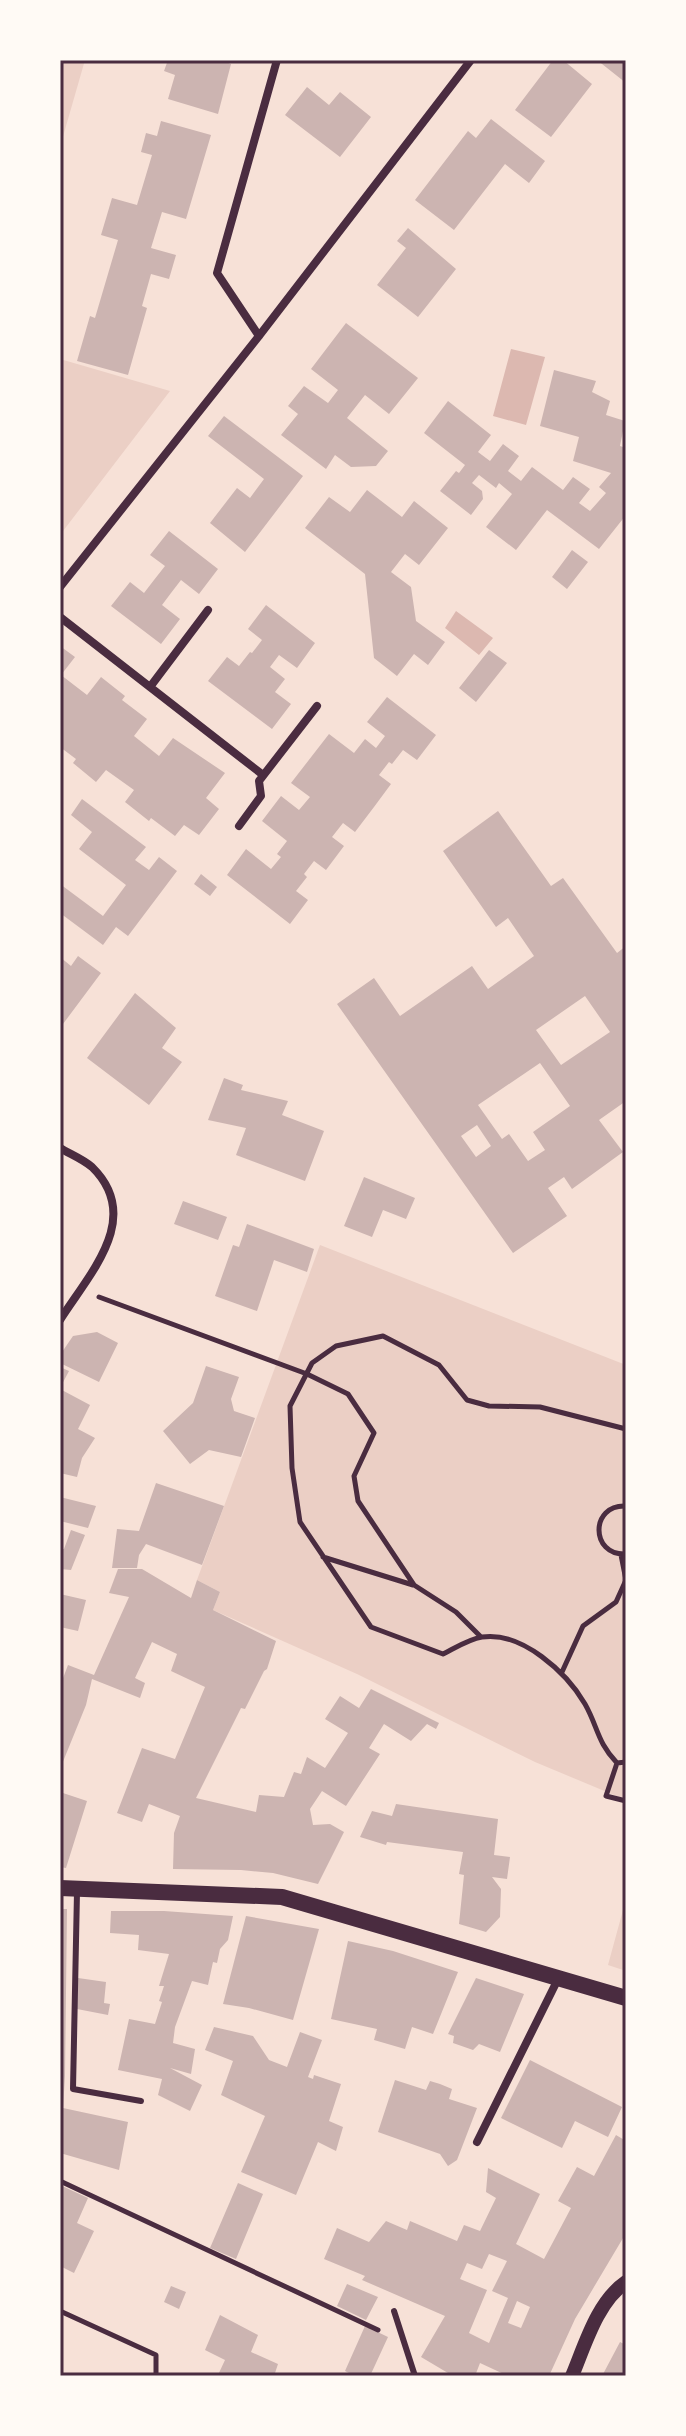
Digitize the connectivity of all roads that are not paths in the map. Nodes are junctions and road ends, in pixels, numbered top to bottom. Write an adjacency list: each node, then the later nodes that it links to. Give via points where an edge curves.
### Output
1 (277, 60): 3 (street, via 217,273)
2 (471, 60): 3 (street)
3 (259, 336): 4 (street)
4 (60, 587)
5 (208, 610): 7 (street)
6 (60, 617): 7 (street)
7 (150, 687): 9 (street)
8 (317, 706): 9 (street)
9 (263, 775): 10 (street, via 261,796)
10 (239, 826)
11 (60, 1148): 12 (street, via 90,1165 106,1183 114,1204 109,1245)
12 (60, 1320)
13 (60, 1888): 14 (main road)
14 (77, 1888): 15 (main road, via 282,1897); 17 (lane, via 73,2089)
15 (560, 1976): 16 (main road); 18 (street)
16 (626, 1998)
17 (141, 2101)
18 (477, 2142)
19 (626, 2282): 22 (street, via 598,2316)
20 (394, 2311): 21 (lane)
21 (415, 2376)
22 (572, 2376)

